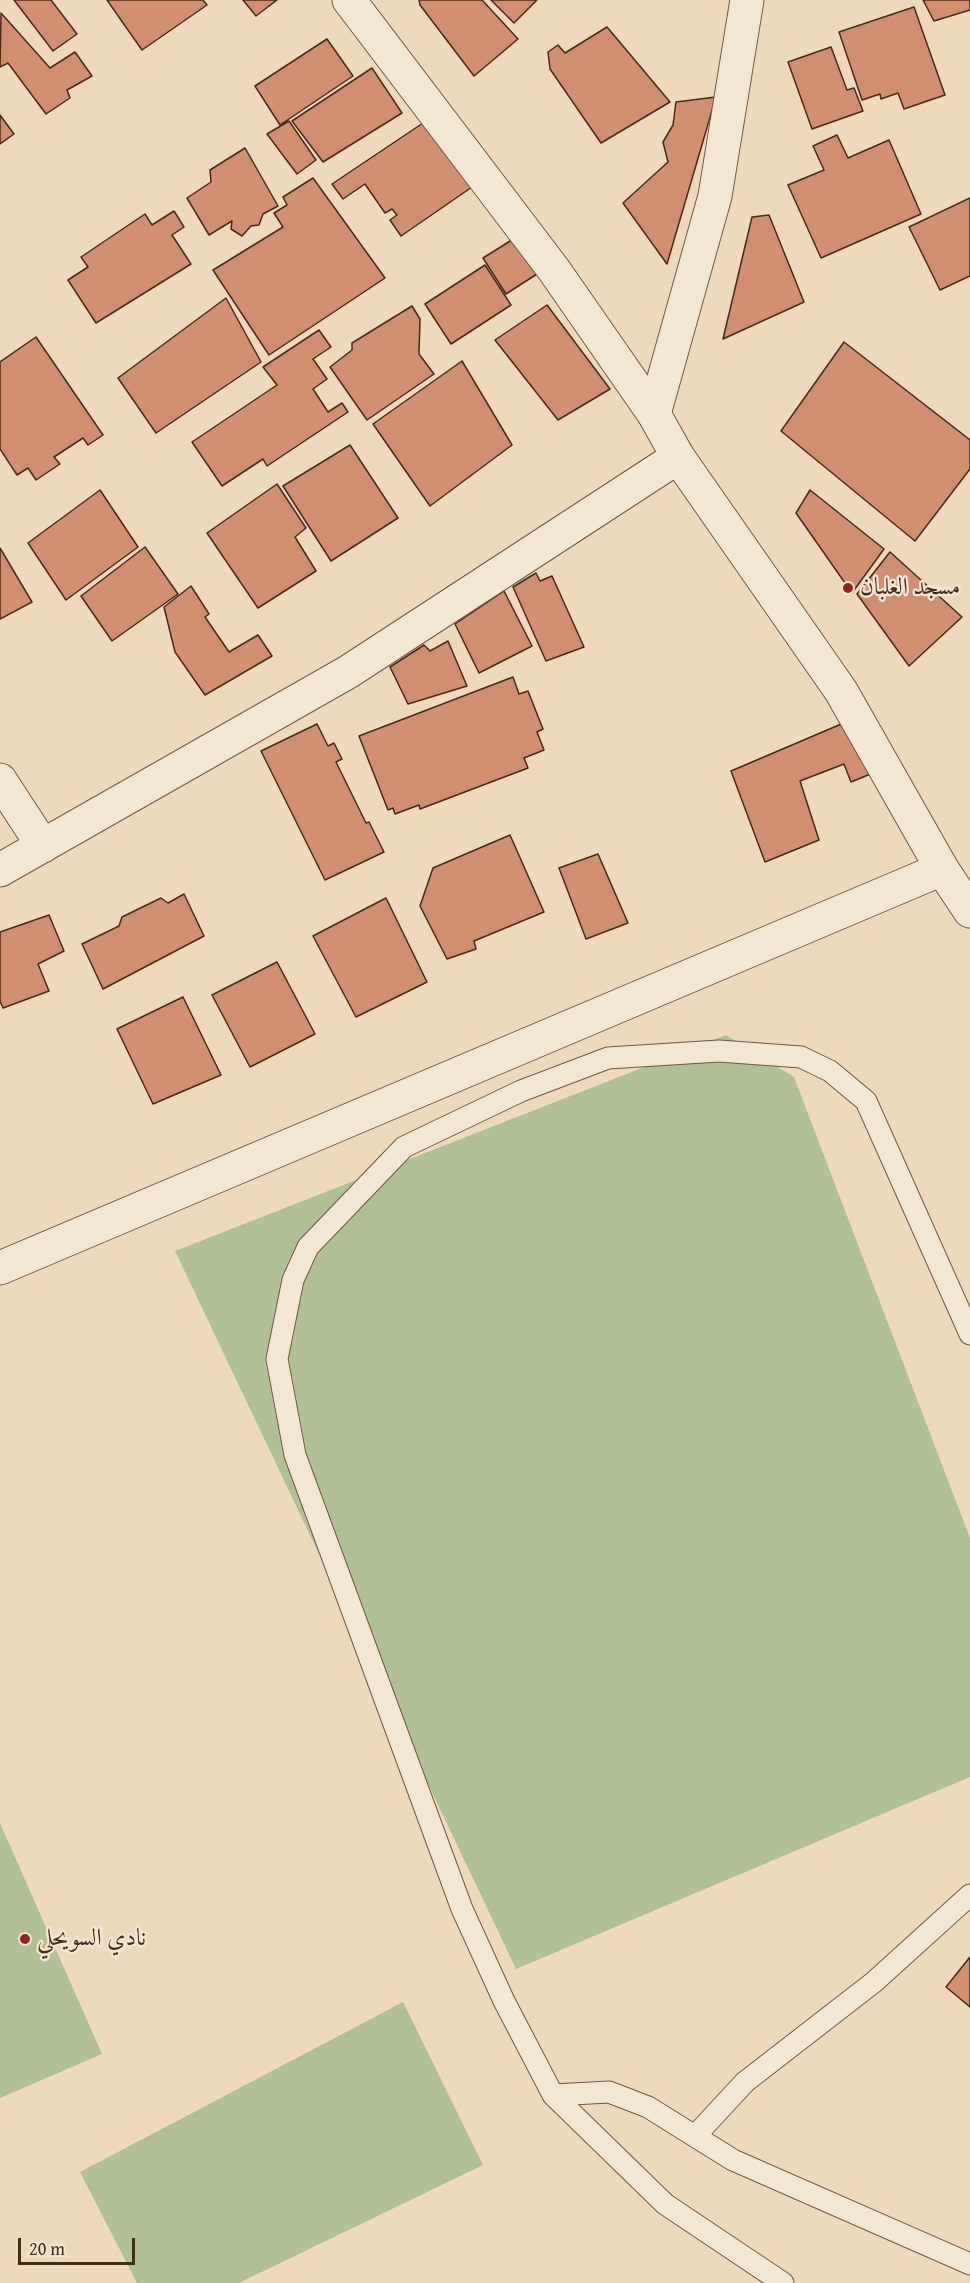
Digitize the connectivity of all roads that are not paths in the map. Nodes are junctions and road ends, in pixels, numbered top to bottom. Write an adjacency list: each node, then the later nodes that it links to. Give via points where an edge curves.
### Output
1 (349, 0): 3 (street, via 554,270)
2 (747, 0): 3 (street, via 715,196)
3 (654, 414): 4 (street)
4 (678, 457): 6 (street, via 348,672); 7 (street, via 841,691)
5 (0, 780): 6 (street)
6 (43, 846): 8 (street)
7 (942, 869): 9 (street); 10 (street)
8 (0, 870)
9 (970, 910)
10 (0, 1268)
11 (970, 1334): 13 (lane, via 866,1101 830,1071 801,1057 719,1051 608,1058 521,1090 404,1147 308,1247 293,1280 277,1359 295,1455 462,1909)
12 (970, 1895): 14 (lane, via 874,1982 745,2082)
13 (553, 2095): 14 (lane, via 609,2092 648,2107); 16 (lane, via 665,2204)
14 (695, 2136): 15 (lane, via 733,2160)
15 (970, 2264)
16 (783, 2283)

